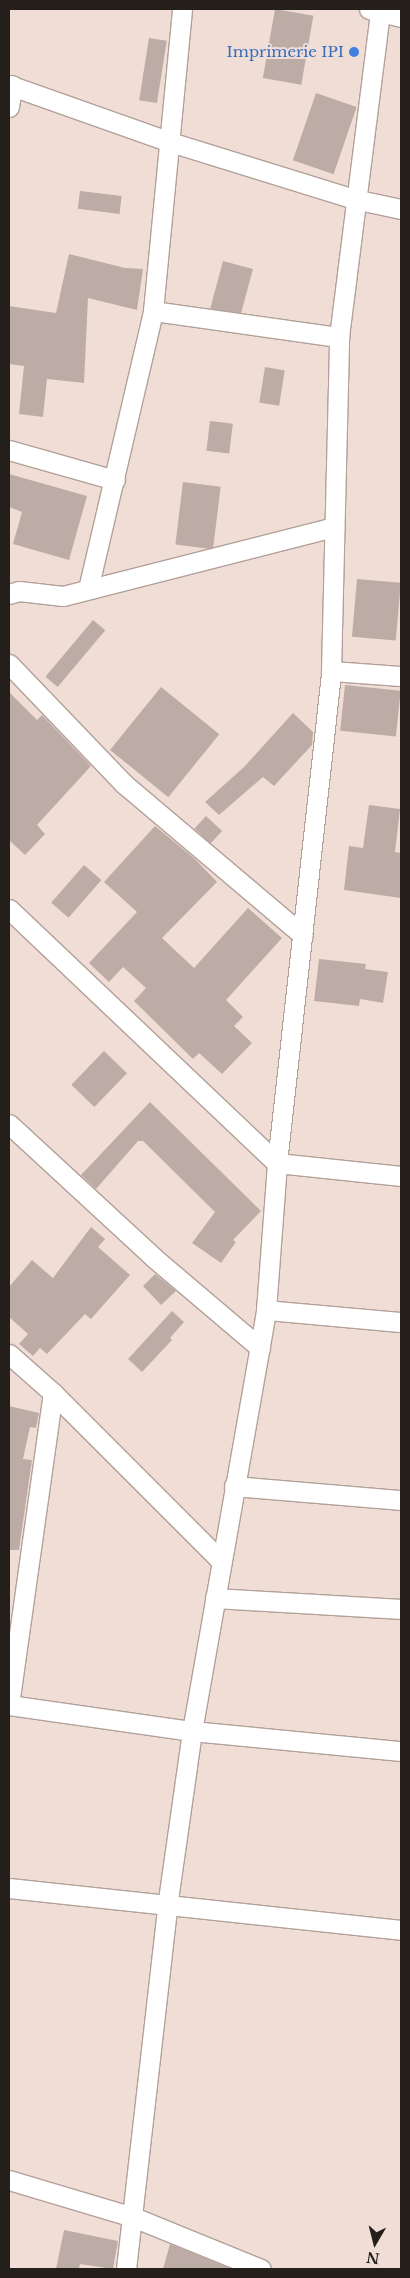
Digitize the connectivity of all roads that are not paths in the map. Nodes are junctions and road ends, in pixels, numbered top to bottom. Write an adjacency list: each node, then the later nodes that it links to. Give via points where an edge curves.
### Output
1 (182, 9): 6 (street)
2 (374, 10): 3 (street); 7 (street)
3 (401, 18)
4 (10, 85): 5 (street); 6 (street)
5 (9, 106)
6 (167, 141): 7 (street); 9 (street)
7 (354, 199): 8 (street); 10 (street)
8 (401, 209)
9 (153, 311): 10 (street); 12 (street)
10 (339, 337): 13 (street)
11 (9, 450): 12 (street)
12 (114, 480): 14 (street)
13 (334, 527): 14 (street); 17 (street)
14 (88, 589): 15 (street, via 63,596 19,591)
15 (9, 594)
16 (9, 664): 20 (street, via 124,784)
17 (331, 671): 18 (street); 20 (street)
18 (401, 676)
19 (9, 909): 22 (street)
20 (304, 935): 22 (street)
21 (9, 1124): 26 (street, via 154,1258)
22 (277, 1163): 23 (street); 24 (street)
23 (401, 1176)
24 (266, 1310): 25 (street); 26 (street)
25 (401, 1322)
26 (260, 1348): 29 (street)
27 (9, 1354): 28 (street)
28 (53, 1393): 31 (street); 34 (street)
29 (234, 1486): 30 (street); 31 (street)
30 (401, 1500)
31 (221, 1561): 32 (street)
32 (215, 1598): 33 (street); 35 (street)
33 (401, 1609)
34 (9, 1705): 35 (street)
35 (192, 1731): 36 (street); 38 (street)
36 (401, 1751)
37 (9, 1888): 38 (street)
38 (167, 1907): 39 (street); 41 (street)
39 (401, 1930)
40 (9, 2180): 41 (street)
41 (133, 2217): 42 (street); 43 (street)
42 (126, 2269)
43 (261, 2269)

